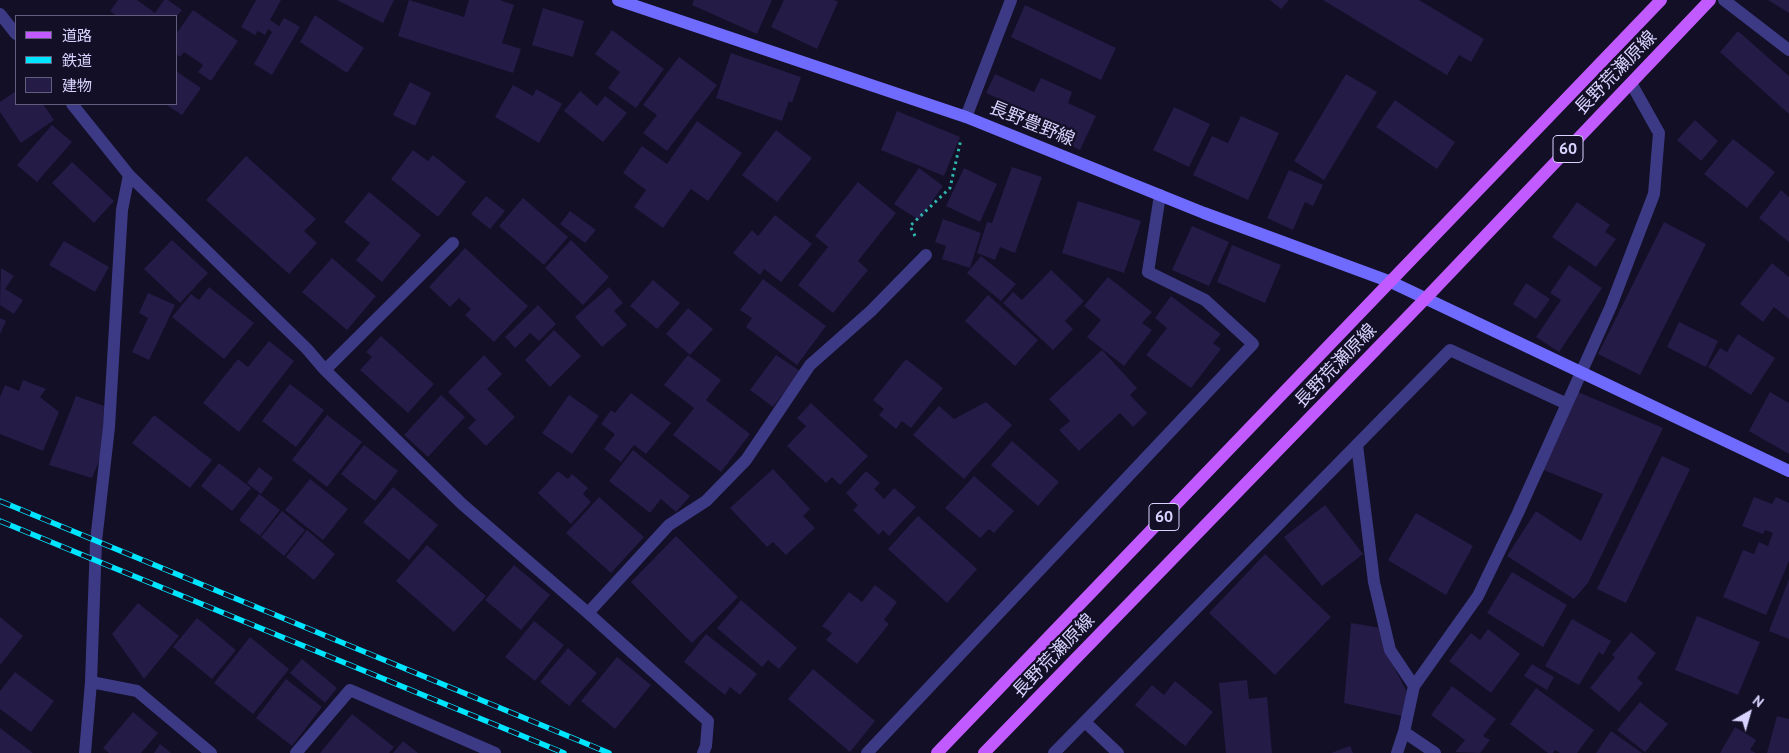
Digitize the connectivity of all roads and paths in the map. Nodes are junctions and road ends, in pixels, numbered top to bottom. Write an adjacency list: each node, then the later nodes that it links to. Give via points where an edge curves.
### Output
1 (618, 0): 11 (main road, 長野豊野線)
2 (1011, 0): 11 (street)
3 (1660, 0): 16 (main road, 長野荒瀬原線 / 60)
4 (1710, 0): 9 (main road, 長野荒瀬原線 / 60)
5 (1724, 0): 8 (street)
6 (0, 14): 7 (street)
7 (15, 33)
8 (1789, 50)
9 (1631, 82): 17 (main road, 長野荒瀬原線 / 60); 19 (street, via 1659,133 1654,194 1611,306)
10 (73, 105): 12 (street)
11 (966, 117): 13 (main road, 長野豊野線); 15 (path, via 950,188 910,226)
12 (129, 175): 18 (street); 24 (street, via 122,210 109,427 96,541)
13 (1160, 195): 16 (main road, 長野豊野線); 33 (street, via 1148,272 1205,300 1253,344)
14 (452, 243): 18 (street)
15 (926, 255): 23 (street, via 871,311 810,365 746,460 706,501 669,524)
16 (1391, 282): 17 (main road, 長野豊野線); 34 (main road, 長野荒瀬原線 / 60)
17 (1426, 298): 19 (main road, 長野豊野線); 35 (main road, 長野荒瀬原線 / 60)
18 (325, 370): 23 (street, via 462,504)
19 (1581, 372): 20 (street); 22 (main road, 長野豊野線)
20 (1567, 404): 21 (street, via 1450,350); 25 (street, via 1478,596)
21 (1357, 445): 25 (street, via 1374,582 1390,650); 26 (street)
22 (1789, 471)
23 (588, 613): 32 (street, via 708,721)
24 (91, 682): 28 (street); 29 (street, via 137,691)
25 (1414, 686): 27 (street)
26 (1085, 722): 36 (street); 37 (street)
27 (1404, 732): 38 (street); 39 (street)
28 (85, 753)
29 (211, 753)
30 (296, 753): 31 (street, via 350,690)
31 (495, 753)
32 (703, 753)
33 (867, 753)
34 (938, 753)
35 (984, 753)
36 (1054, 753)
37 (1118, 753)
38 (1397, 753)
39 (1435, 753)

